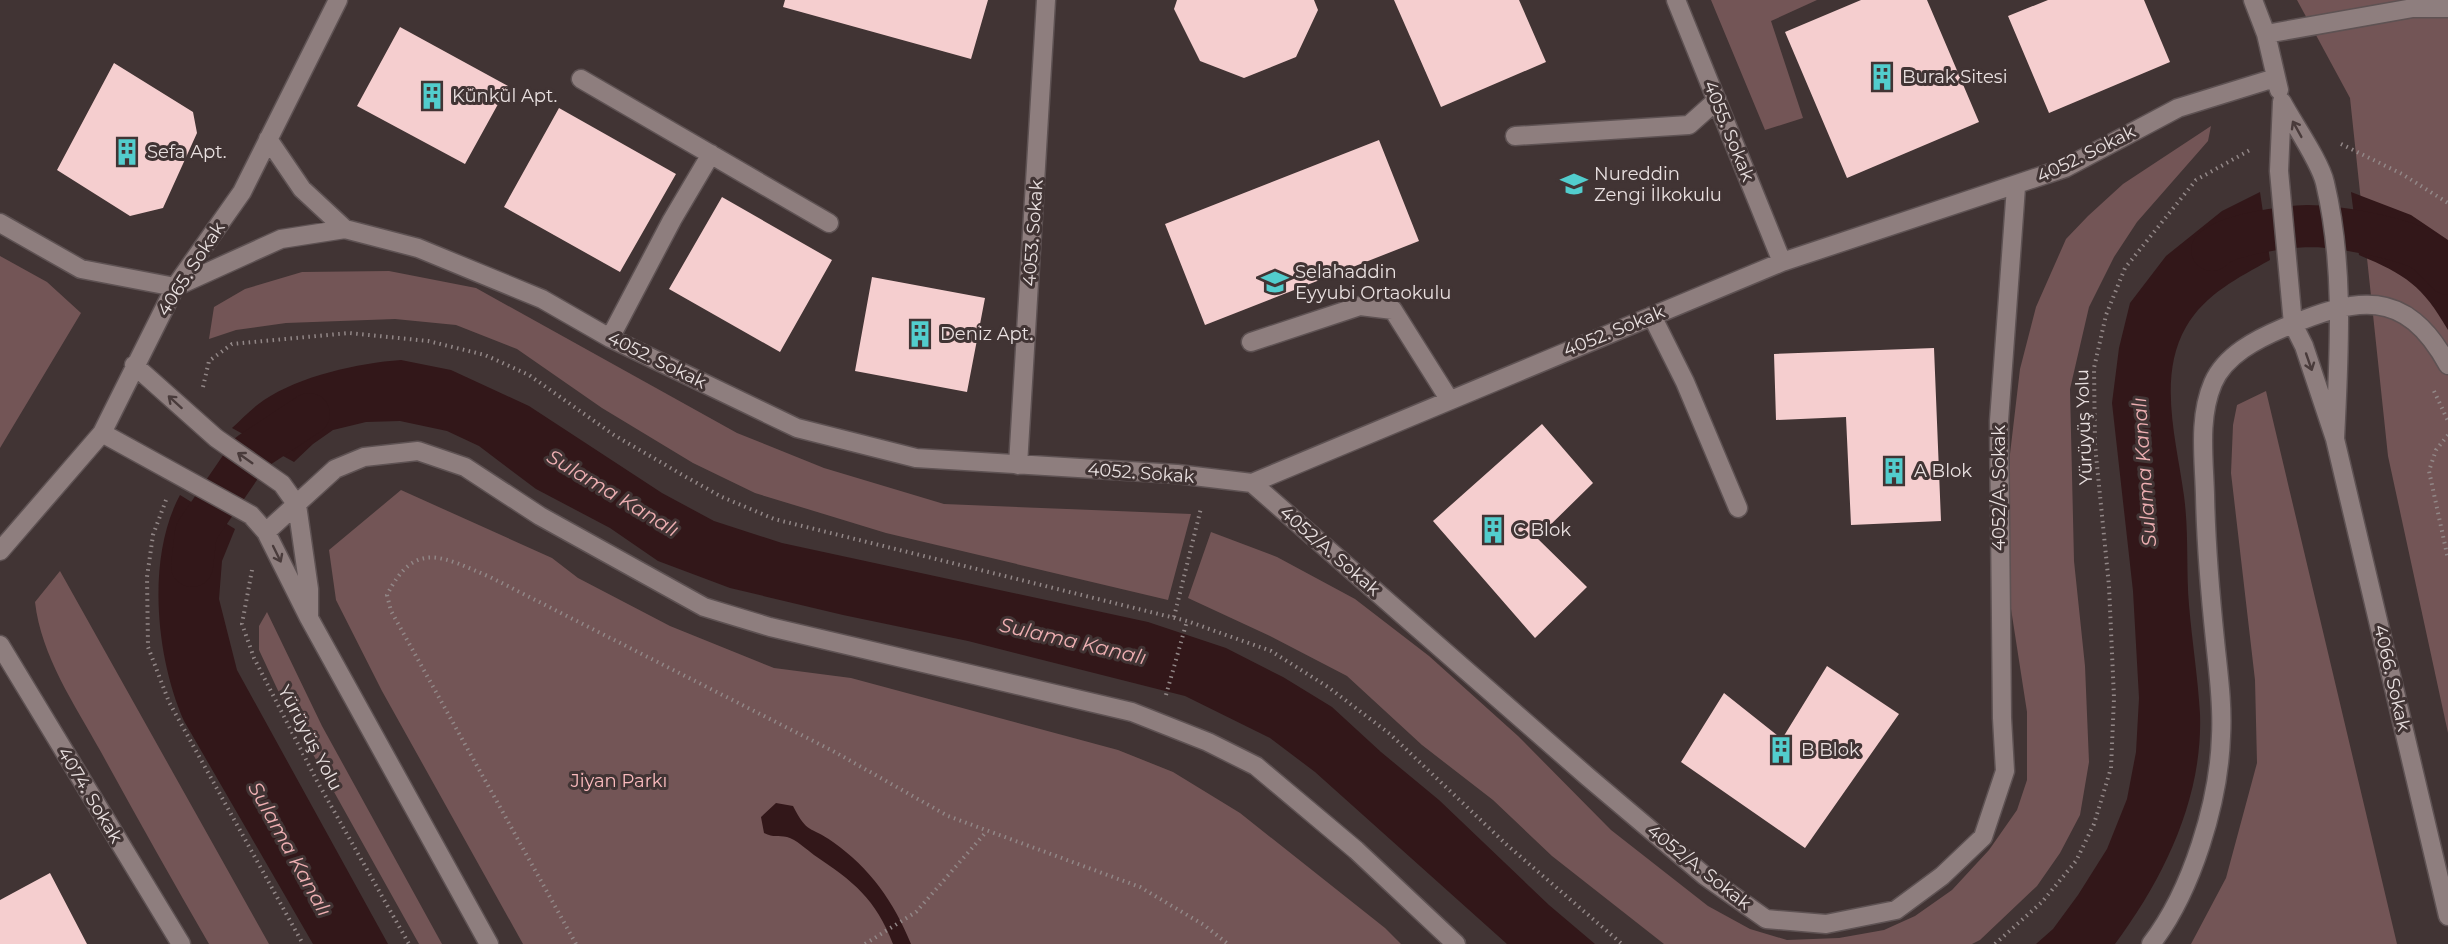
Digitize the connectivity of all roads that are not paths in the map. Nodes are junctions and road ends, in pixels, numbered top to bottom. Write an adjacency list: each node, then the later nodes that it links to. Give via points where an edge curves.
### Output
1 (338, 0): 12 (street, 4065. Sokak)
2 (1046, 0): 30 (street, 4053. Sokak)
3 (1676, 0): 9 (street, 4055. Sokak)
4 (2253, 0): 6 (street, 4066. Sokak)
5 (2448, 8): 6 (street, via 2413,8)
6 (2266, 34): 7 (street, 4066. Sokak)
7 (2276, 78): 10 (street, 4066. Sokak); 14 (street, 4052. Sokak, via 2178,108 2065,168)
8 (581, 79): 13 (street)
9 (1717, 100): 11 (street, via 1689,125); 18 (street, 4055. Sokak)
10 (2289, 133): 20 (street, 4066. Sokak, via 2324,181); 22 (street, 4066. Sokak, via 2279,171)
11 (1515, 136)
12 (268, 139): 17 (street, via 302,189); 19 (street, 4065. Sokak, via 242,192)
13 (711, 154): 16 (street); 23 (street)
14 (2016, 187): 18 (street, 4052. Sokak); 31 (street, 4052/A. Sokak, via 1998,421 2006,771 1983,837 1942,876 1896,910 1826,924 1766,920 1705,876)
15 (0, 223): 19 (street, via 81,269)
16 (829, 223)
17 (345, 229): 19 (street, 4052. Sokak, via 281,238); 23 (street, 4052. Sokak, via 428,252 542,299)
18 (1782, 262): 21 (street, 4052. Sokak)
19 (175, 287): 25 (street, 4065. Sokak)
20 (2339, 306): 22 (street); 26 (street, via 2368,303 2400,312 2426,330); 29 (street, 4066. Sokak)
21 (1652, 316): 27 (street, 4052. Sokak); 33 (street, via 1685,382)
22 (2293, 324): 29 (street, 4066. Sokak, one-way to 29); 42 (street, via 2261,338 2232,358 2214,382 2204,416 2206,552 2222,735 2207,820 2186,881)
23 (610, 338): 30 (street, 4052. Sokak, via 797,428 916,458)
24 (1251, 342): 27 (street, via 1360,306 1393,310)
25 (135, 365): 28 (street, 4065. Sokak); 32 (street, one-way to 25, via 282,484 216,438)
26 (2448, 365)
27 (1449, 399): 31 (street, 4052. Sokak)
28 (102, 433): 34 (street, via 250,515); 35 (street, 4065. Sokak)
29 (2335, 439): 38 (street, 4066. Sokak)
30 (1018, 465): 31 (street, 4052. Sokak)
31 (1252, 483)
32 (297, 505): 34 (street); 36 (street); 41 (street, via 335,469 364,458 418,451 465,467 540,516 704,607 770,627 1132,712 1256,766 1356,850)
33 (1738, 508)
34 (266, 532): 36 (street, one-way to 36)
35 (0, 551)
36 (309, 618): 40 (street)
37 (0, 645): 39 (street, 4074. Sokak)
38 (2448, 916)
39 (181, 944)
40 (489, 944)
41 (1456, 944)
42 (2151, 944)

